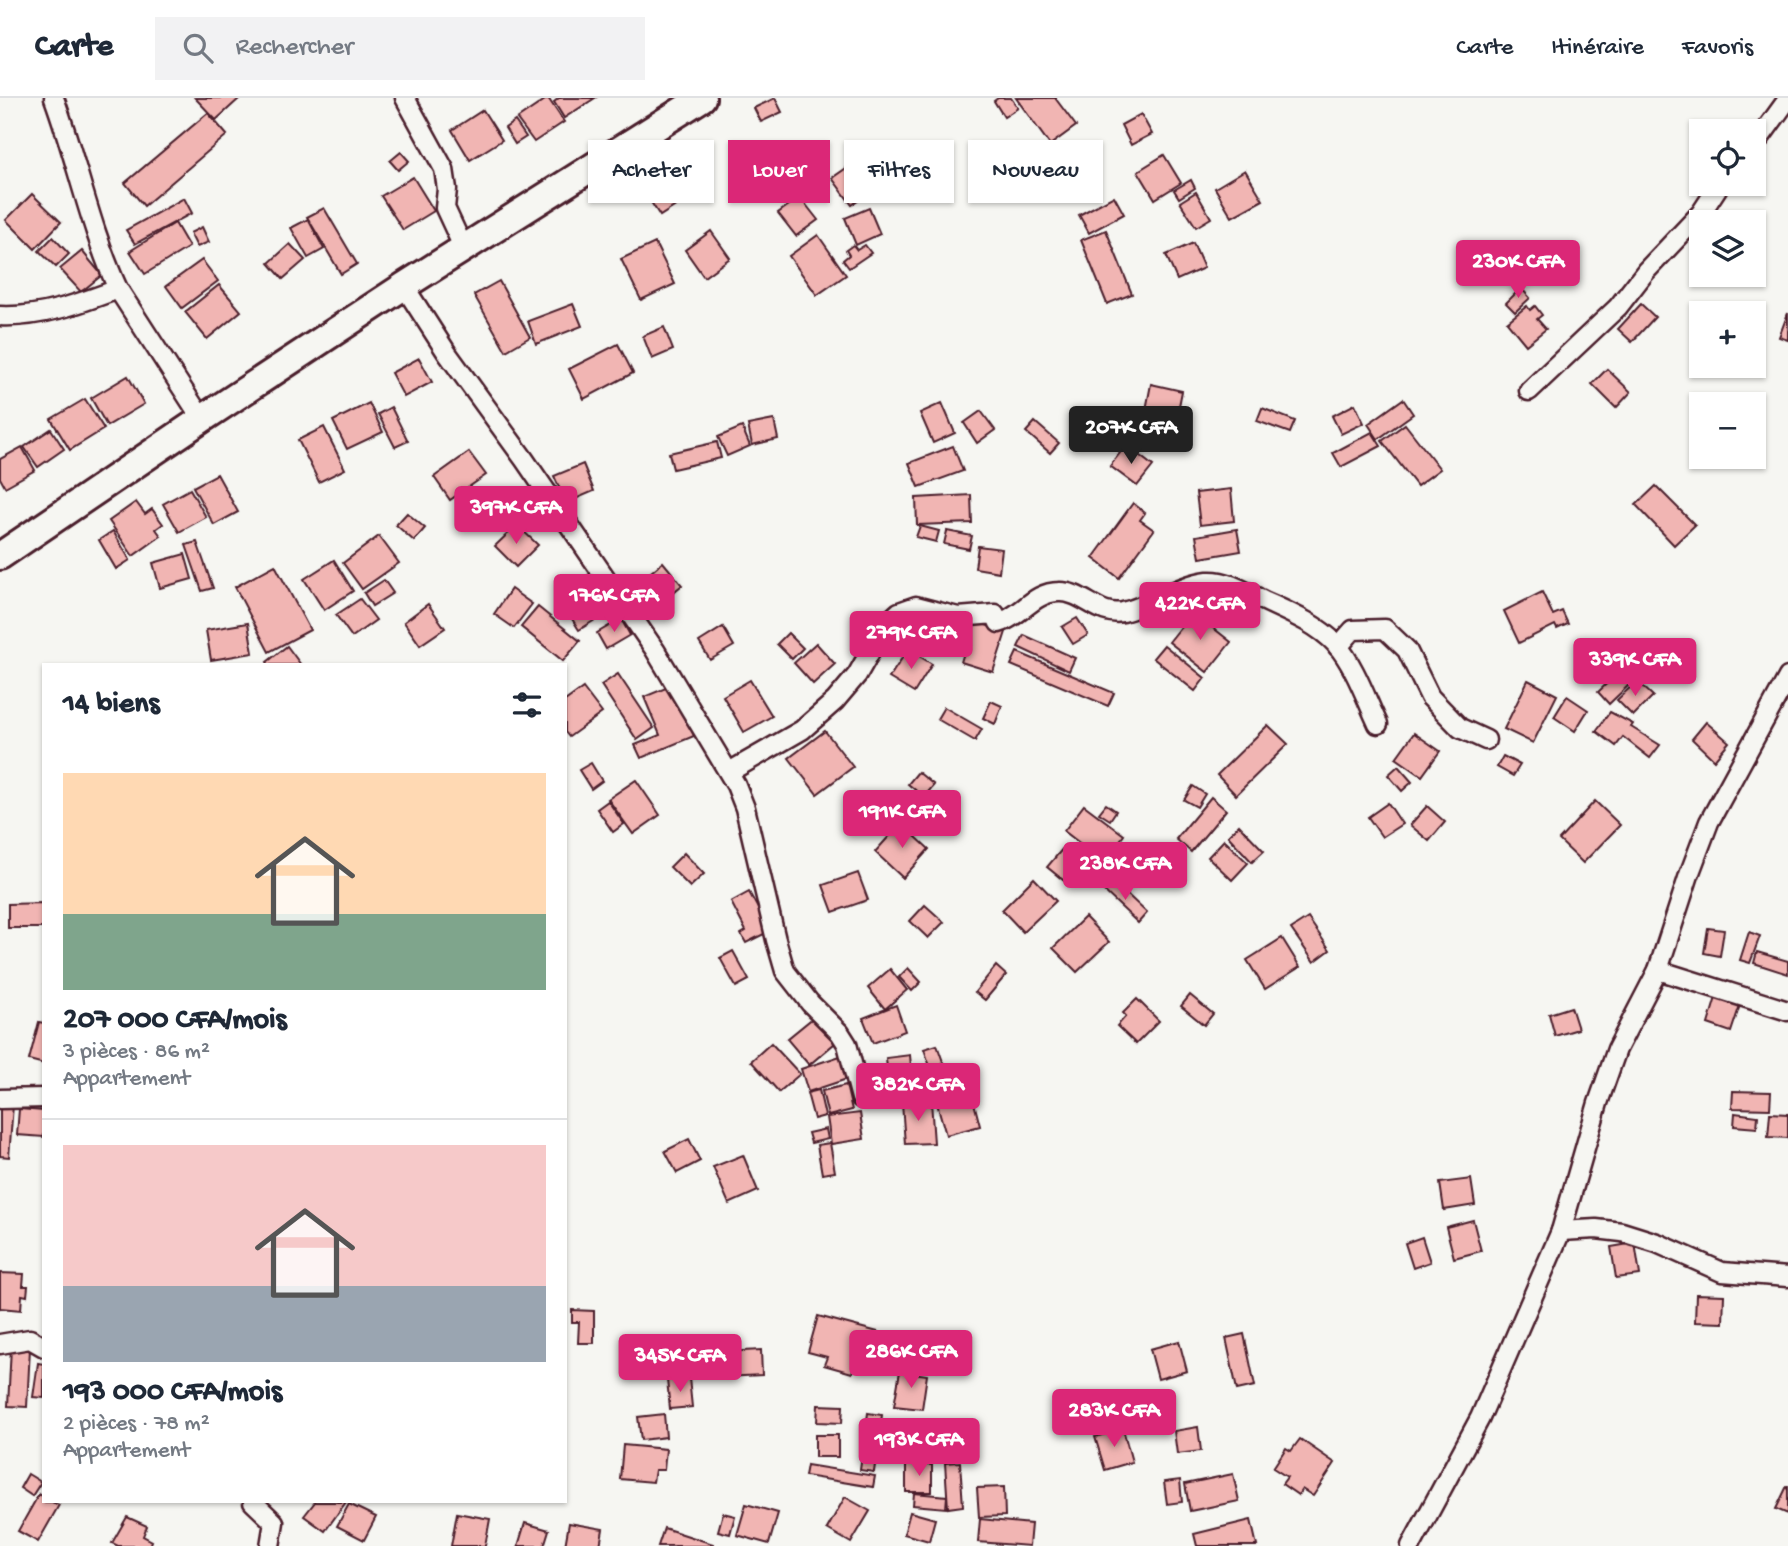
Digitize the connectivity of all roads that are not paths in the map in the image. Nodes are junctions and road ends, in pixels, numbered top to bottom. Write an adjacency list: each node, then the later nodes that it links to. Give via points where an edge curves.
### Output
1 (54, 98): 9 (street)
2 (404, 98): 7 (street, via 444,169 445,208)
3 (702, 98): 7 (main road)
4 (1788, 99): 5 (street)
5 (1766, 129)
6 (1712, 196): 11 (street, via 1618,307)
7 (464, 249): 8 (main road)
8 (404, 286): 12 (main road); 18 (street, via 655,650)
9 (118, 289): 10 (street, via 41,313); 12 (street)
10 (0, 316)
11 (1530, 391)
12 (201, 419): 13 (main road)
13 (0, 556)
14 (1338, 647): 16 (street); 17 (street, via 1353,630 1385,629 1407,650 1430,696 1460,728); 18 (street, via 1304,619 1229,584 1210,581 1111,613 1072,593 1051,593 999,623 995,614 958,617 916,606 899,611 886,624 857,675 827,708 802,730)
15 (1788, 677): 19 (street, via 1709,822)
16 (1378, 724)
17 (1486, 740)
18 (729, 772): 22 (street, via 745,808 785,971 847,1044)
19 (1658, 970): 20 (street); 24 (street, via 1617,1049)
20 (1788, 1011)
21 (42, 1098): 23 (street)
22 (861, 1098)
23 (0, 1100)
24 (1561, 1231): 25 (street, via 1622,1232 1722,1272); 30 (street, via 1480,1418)
25 (1788, 1278)
26 (0, 1345): 27 (street, via 30,1339)
27 (42, 1346)
28 (254, 1503): 29 (street, via 274,1522)
29 (270, 1546)
30 (1411, 1546)

